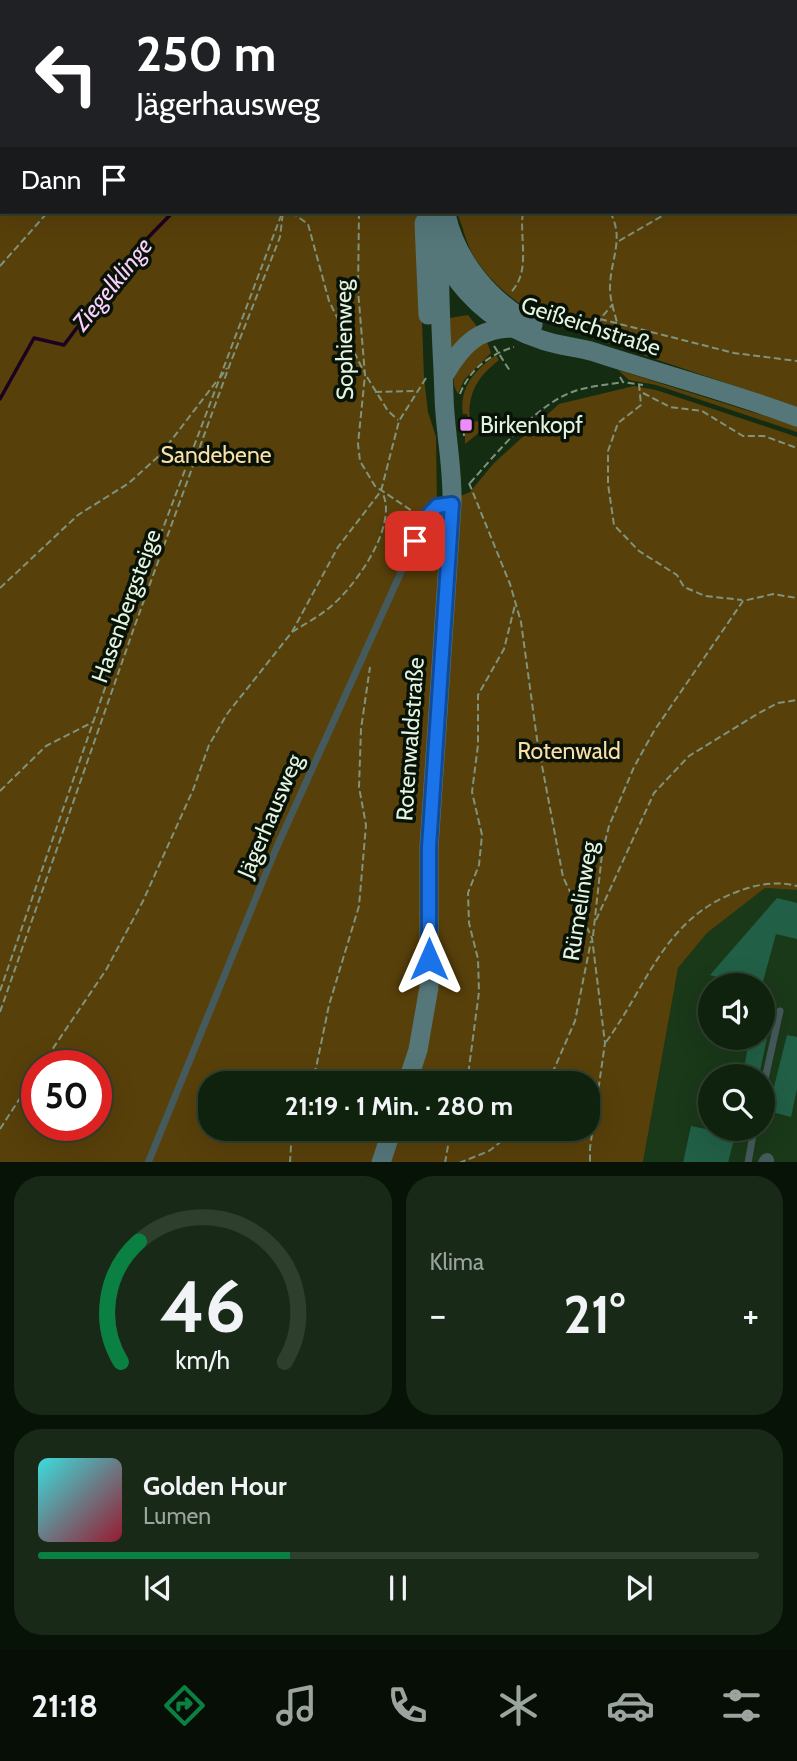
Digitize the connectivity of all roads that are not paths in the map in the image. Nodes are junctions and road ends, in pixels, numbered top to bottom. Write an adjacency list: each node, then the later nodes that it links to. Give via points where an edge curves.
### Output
1 (426, 214): 9 (main road, Rotenwaldstraße, via 424,256 435,374)
2 (427, 214): 5 (main road, Geißeichstraße)
3 (444, 214): 5 (main road, Rotenwaldstraße)
4 (445, 214): 7 (main road, Rotenwaldstraße, via 461,254 487,290 523,319)
5 (438, 250): 6 (main road, Geißeichstraße, via 472,298); 8 (main road, Rotenwaldstraße)
6 (518, 337): 7 (main road, Geißeichstraße); 8 (main road, via 489,331 467,341)
7 (581, 349): 10 (main road, Geißeichstraße)
8 (435, 376): 9 (main road, Rotenwaldstraße)
9 (452, 399): 11 (main road, Rotenwaldstraße)
10 (797, 417)
11 (452, 504): 14 (main road, Rotenwaldstraße, via 429,847 429,986); 17 (lane, Jägerhausweg, via 437,506 425,519 275,851)
12 (780, 1011): 13 (lane)
13 (768, 1064)
14 (411, 1071)
15 (388, 1141): 18 (main road)
16 (752, 1141): 19 (lane)
17 (148, 1162)
18 (381, 1162)
19 (748, 1162)

